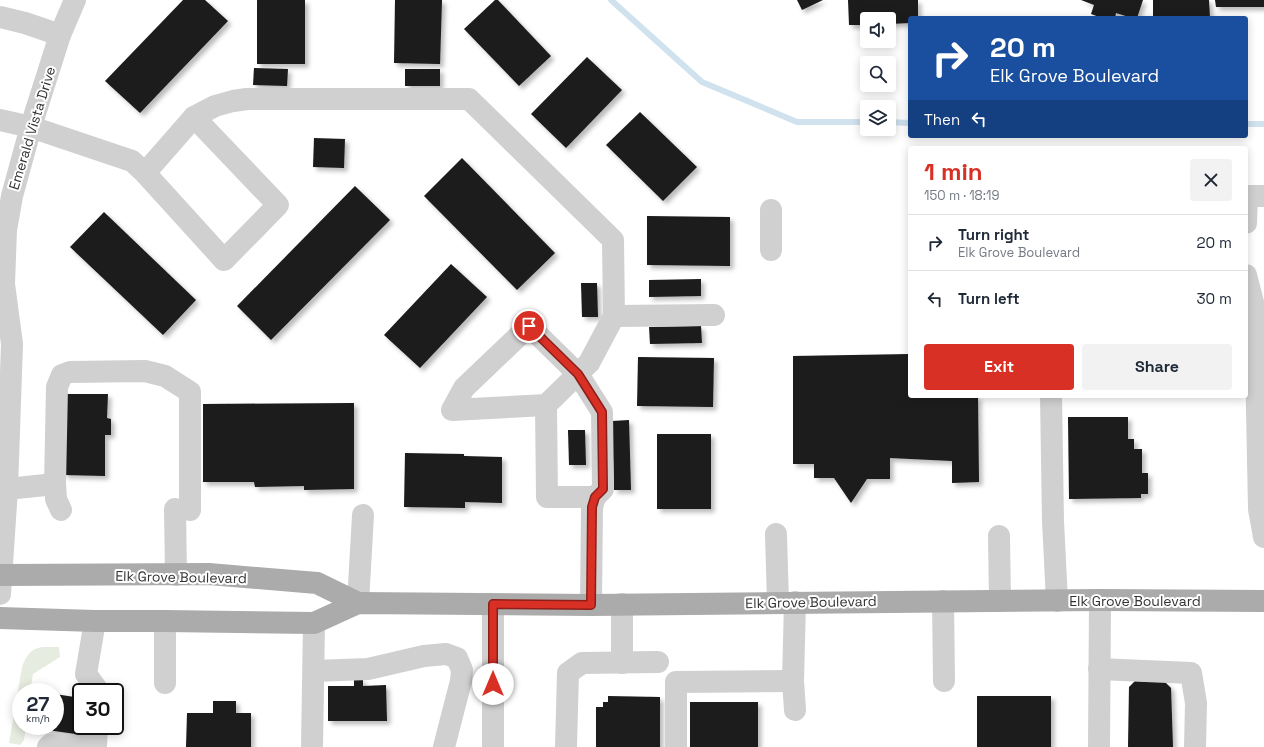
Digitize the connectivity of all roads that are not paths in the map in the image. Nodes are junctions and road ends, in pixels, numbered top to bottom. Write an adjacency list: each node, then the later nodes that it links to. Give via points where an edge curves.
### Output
1 (75, 0): 3 (street, Emerald Vista Drive)
2 (0, 17): 3 (street)
3 (60, 35): 6 (street, Emerald Vista Drive)
4 (194, 117): 7 (street); 7 (street, via 278,206 224,260); 17 (street, via 216,106 247,99 469,99 613,240)
5 (0, 120): 6 (street)
6 (31, 127): 7 (street, via 132,161); 11 (street, Emerald Vista Drive)
7 (145, 173)
8 (1248, 196): 9 (street)
9 (1264, 196)
10 (771, 210): 12 (street)
11 (3, 230): 14 (street, Emerald Vista Drive)
12 (771, 250)
13 (1248, 280): 15 (street)
14 (2, 288): 23 (street, Emerald Vista Drive, via 12,344)
15 (1259, 310): 18 (street)
16 (714, 315): 17 (street)
17 (614, 316): 19 (street, via 589,363)
18 (1255, 372): 26 (street)
19 (578, 374): 21 (street); 21 (street, via 529,326 464,388 452,410); 24 (street, via 602,412 603,489)
20 (1051, 398): 36 (street)
21 (546, 405): 24 (street, via 547,498)
22 (56, 484): 23 (street); 25 (street, via 56,499); 31 (street, via 57,387 62,375 70,372 145,371 165,376 190,392)
23 (7, 489): 32 (street, Emerald Vista Drive)
24 (595, 497): 42 (street, via 592,507)
25 (61, 510)
26 (1261, 510): 30 (street)
27 (363, 515): 39 (street)
28 (776, 534): 38 (street)
29 (999, 536): 35 (street)
30 (1264, 537)
31 (176, 575): 32 (main road, Elk Grove Boulevard); 39 (main road, Elk Grove Boulevard, via 209,574 317,583)
32 (1, 582)
33 (1100, 600): 36 (main road, Elk Grove Boulevard); 37 (main road, Elk Grove Boulevard); 49 (street)
34 (943, 601): 35 (main road, Elk Grove Boulevard); 38 (main road, Elk Grove Boulevard); 53 (street)
35 (1000, 601): 36 (main road, Elk Grove Boulevard)
36 (1057, 601)
37 (1264, 601)
38 (786, 602): 41 (main road, Elk Grove Boulevard); 52 (street)
39 (358, 603): 40 (main road, Elk Grove Boulevard); 46 (main road, Elk Grove Boulevard)
40 (493, 604): 42 (main road, Elk Grove Boulevard); 61 (street)
41 (622, 604): 42 (main road, Elk Grove Boulevard); 48 (street)
42 (591, 605)
43 (0, 618): 44 (main road, Elk Grove Boulevard)
44 (95, 621): 45 (main road, Elk Grove Boulevard); 54 (street, via 86,674)
45 (166, 621): 46 (main road, Elk Grove Boulevard); 55 (street)
46 (314, 623): 50 (street)
47 (658, 662): 48 (street)
48 (622, 663): 62 (street, via 582,663 568,673)
49 (1099, 669): 51 (street); 64 (street)
50 (314, 671): 59 (street); 60 (street, via 368,669 424,656 446,654 457,658 462,670 461,681)
51 (1182, 673): 65 (street); 66 (street, via 1191,673 1196,703)
52 (793, 681): 56 (street); 63 (street, via 676,682)
53 (944, 681)
54 (92, 683)
55 (165, 683)
56 (795, 710)
57 (97, 735): 58 (street, via 96,746)
58 (48, 747)
59 (312, 747)
60 (444, 747)
61 (493, 747)
62 (566, 747)
63 (676, 747)
64 (1099, 747)
65 (1181, 747)
66 (1195, 747)

